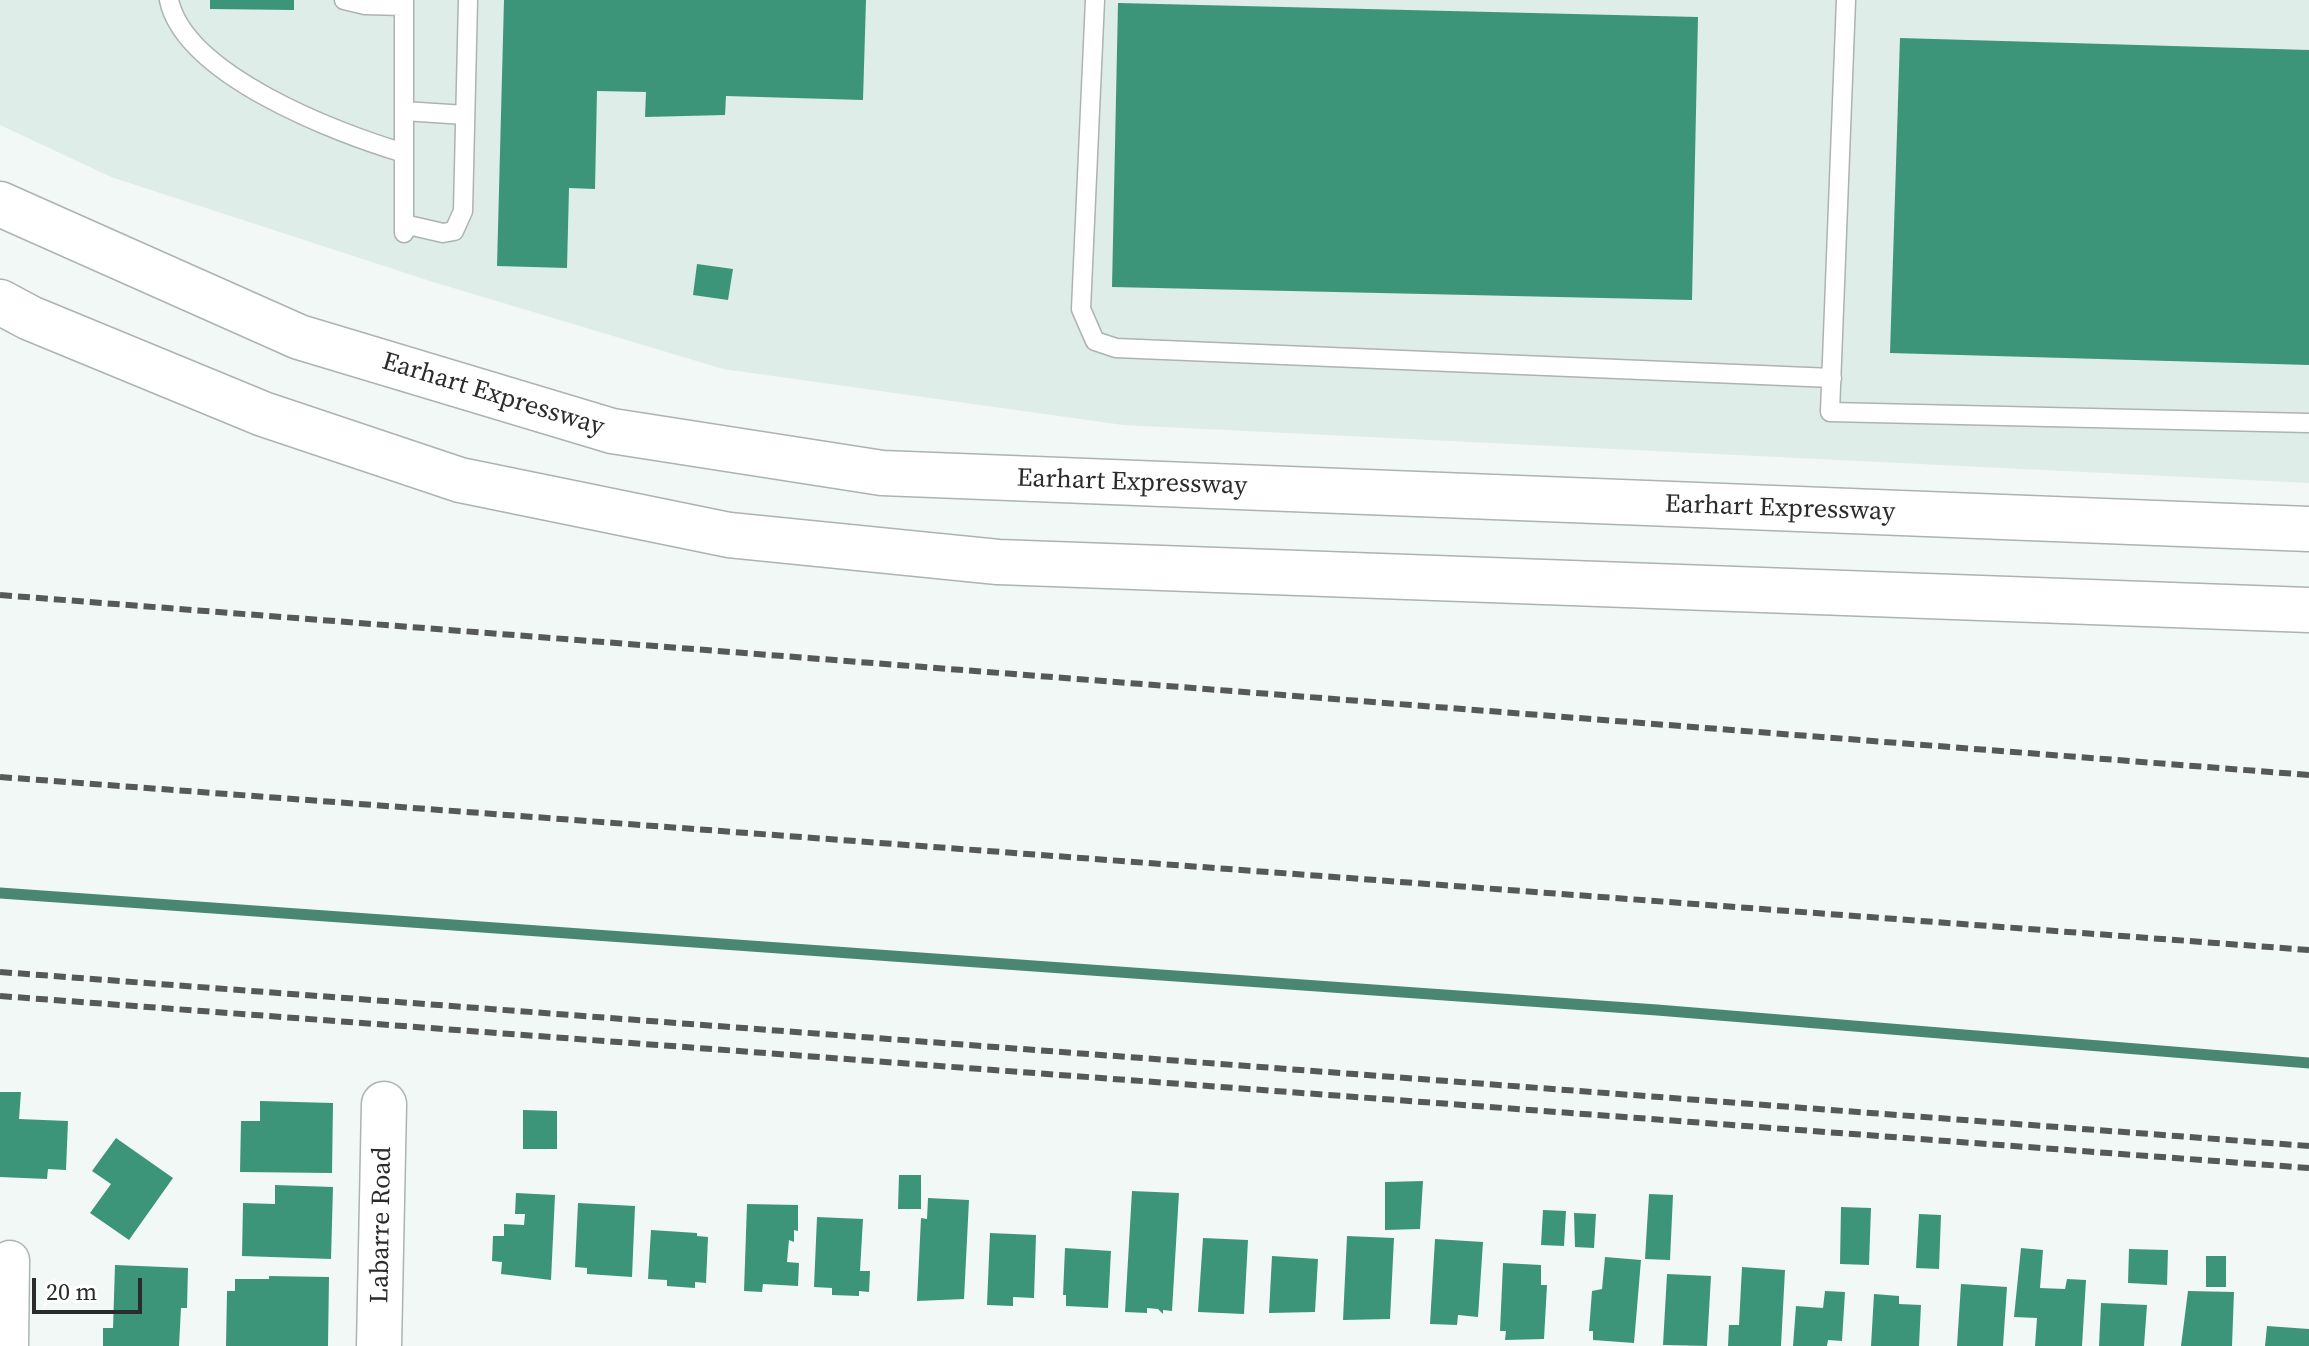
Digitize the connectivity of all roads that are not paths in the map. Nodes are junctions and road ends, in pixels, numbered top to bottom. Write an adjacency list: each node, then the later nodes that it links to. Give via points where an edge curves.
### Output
1 (169, 0): 9 (lane, via 173,17 198,52 241,83 362,141)
2 (344, 0): 6 (lane)
3 (468, 0): 8 (lane)
4 (1095, 0): 12 (lane, via 1081,309 1095,341 1132,349)
5 (1846, 0): 12 (lane)
6 (404, 3): 7 (lane)
7 (404, 111): 8 (lane); 9 (lane)
8 (465, 115): 9 (lane, via 463,211 454,231 404,230)
9 (404, 153)
10 (0, 204): 14 (main road, Earhart Expressway, via 299,337 612,431 882,473)
11 (0, 302): 15 (main road, via 263,414 460,480 729,535 998,562)
12 (1832, 378): 13 (lane, via 1830,412)
13 (2309, 423)
14 (2309, 529)
15 (2309, 610)
16 (384, 1104): 19 (main road, Labarre Road)
17 (10, 1260): 18 (street)
18 (9, 1346)
19 (379, 1346)

